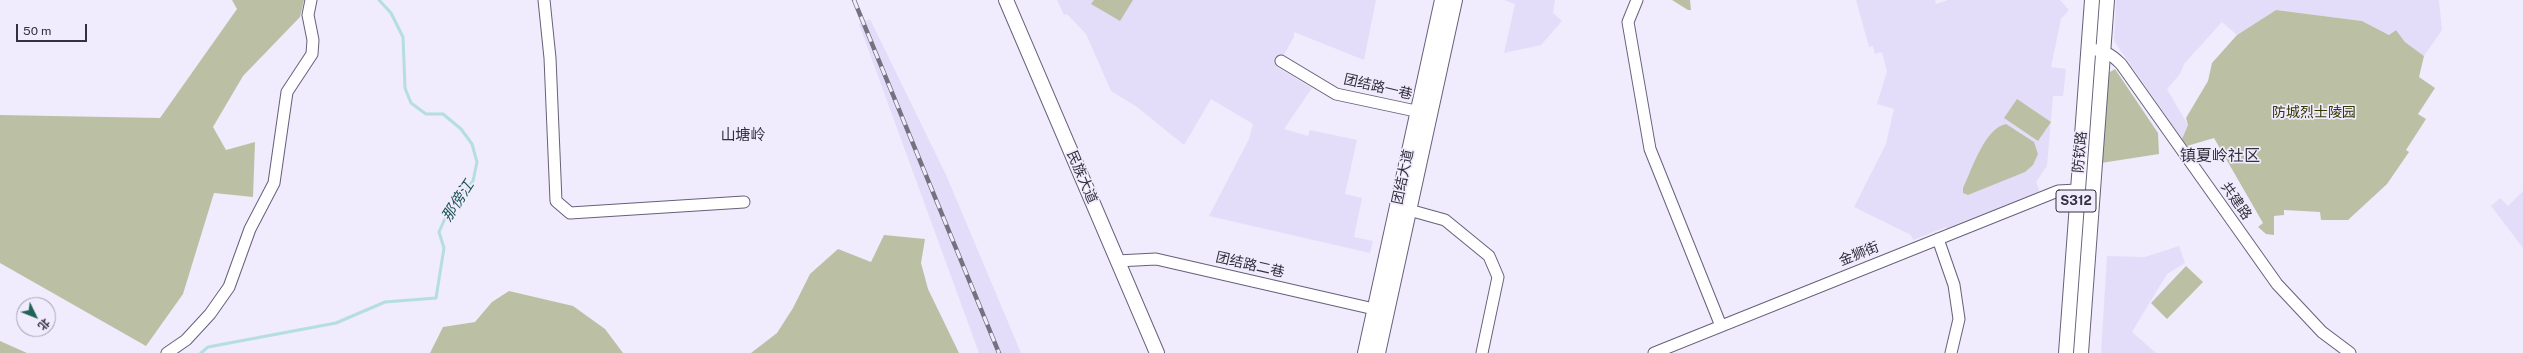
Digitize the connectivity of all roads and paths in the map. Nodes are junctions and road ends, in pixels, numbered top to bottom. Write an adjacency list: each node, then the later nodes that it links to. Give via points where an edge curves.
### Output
1 (311, 0): 20 (street, via 308,15 314,40 312,54 287,92 274,183 250,229 229,287 210,314 186,340)
2 (544, 0): 14 (street, via 550,58 556,201 570,213)
3 (1006, 0): 17 (main road, 民族大道)
4 (1442, 0): 12 (main road, 团结大道)
5 (1455, 0): 12 (main road, 团结大道)
6 (1637, 0): 19 (street, via 1628,22 1650,149)
7 (2092, 0): 9 (main road, 防钦路 / S312)
8 (2107, 0): 10 (main road, 防钦路 / S312)
9 (2088, 49): 10 (street); 13 (main road, 防钦路 / S312)
10 (2102, 50): 28 (main road, 防钦路 / S312); 29 (street, 共建路, via 2121,64 2277,284 2322,332)
11 (1281, 61): 12 (street, 团结路一巷, via 1336,94)
12 (1424, 113): 15 (main road, 团结大道); 18 (main road, 团结大道)
13 (2077, 190): 16 (street, 金狮街, via 2058,191); 27 (main road, 防钦路 / S312)
14 (744, 202)
15 (1409, 210): 23 (main road, 团结大道); 24 (street, via 1444,220 1489,256 1498,277)
16 (1938, 239): 19 (street, 金狮街); 26 (street, via 1954,285 1959,319)
17 (1118, 261): 18 (street, 团结路二巷, via 1156,259); 21 (main road, 民族大道)
18 (1374, 309): 22 (main road, 团结大道)
19 (1721, 326): 25 (street, 金狮街)
20 (167, 353)
21 (1157, 353)
22 (1365, 353)
23 (1378, 353)
24 (1482, 353)
25 (1654, 353)
26 (1952, 353)
27 (2066, 353)
28 (2081, 353)
29 (2350, 353)

